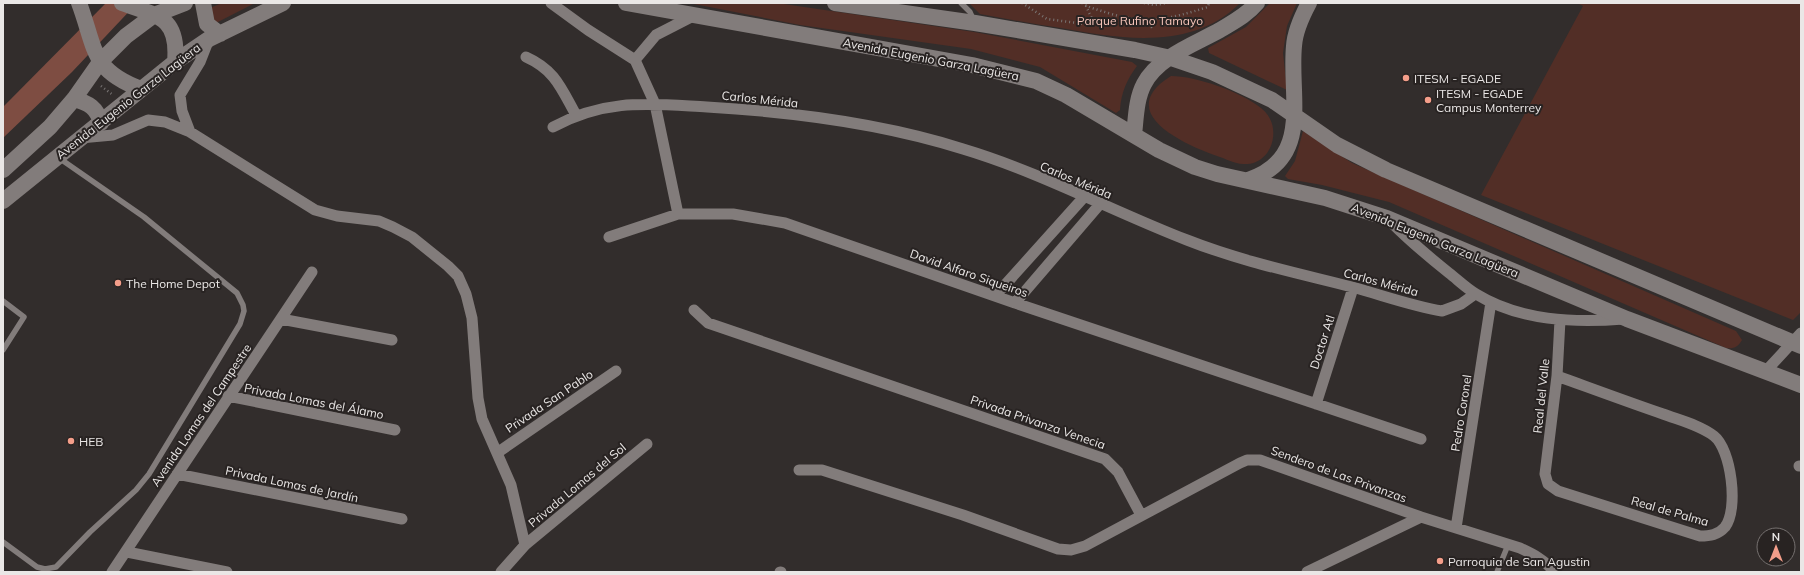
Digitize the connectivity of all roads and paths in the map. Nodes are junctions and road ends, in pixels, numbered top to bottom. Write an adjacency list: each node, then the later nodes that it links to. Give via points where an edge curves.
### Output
1 (79, 3): 27 (main road)
2 (122, 3): 18 (main road)
3 (185, 3): 18 (main road)
4 (203, 3): 23 (main road, via 207,24)
5 (283, 3): 23 (main road, Avenida Eugenio Garza Lagüera)
6 (551, 3): 26 (street)
7 (626, 3): 19 (main road, Avenida Eugenio Garza Lagüera)
8 (834, 3): 21 (main road)
9 (961, 3): 21 (lane, via 970,12)
10 (1022, 3): 17 (path, via 1047,19 1092,25 1094,23)
11 (1082, 3): 17 (path)
12 (1144, 3): 13 (path)
13 (1168, 3)
14 (1209, 3): 20 (path, via 1208,7 1195,11)
15 (1257, 3): 25 (main road, via 1243,16)
16 (1309, 3): 34 (main road, via 1300,21 1294,45)
17 (1086, 6): 20 (path)
18 (154, 14): 27 (main road, via 126,36); 28 (main road, via 173,31)
19 (693, 16): 26 (street, via 656,35); 39 (main road, Avenida Eugenio Garza Lagüera, via 1013,74 1061,92)
20 (1145, 21): 22 (path)
21 (975, 23): 25 (main road)
22 (1154, 30)
23 (214, 36): 28 (main road, Avenida Eugenio Garza Lagüera); 38 (street, via 180,95 182,111)
24 (526, 57): 35 (street, via 539,63 554,76)
25 (1171, 58): 34 (main road, via 1212,72 1272,100); 39 (main road, via 1153,72 1144,84 1136,109)
26 (635, 60): 33 (street)
27 (100, 62): 30 (main road, via 110,73); 32 (main road)
28 (175, 62): 30 (main road, Avenida Eugenio Garza Lagüera)
29 (101, 86): 31 (path)
30 (141, 89): 36 (main road, Avenida Eugenio Garza Lagüera)
31 (113, 96)
32 (74, 99): 36 (main road, via 94,107); 42 (main road, via 41,137)
33 (655, 104): 35 (street, Carlos Mérida, via 611,106); 44 (street, Carlos Mérida, via 779,113 884,129 964,149); 47 (street)
34 (1294, 114): 43 (main road, via 1291,137 1282,160 1262,176); 62 (main road, via 1337,145 1386,170)
35 (576, 115): 37 (street, Carlos Mérida)
36 (101, 123): 40 (main road, Avenida Eugenio Garza Lagüera)
37 (553, 127)
38 (190, 132): 40 (street, via 165,122 148,120 113,135); 73 (street, via 315,210 337,216 379,221 412,237 458,276 472,318 482,418)
39 (1134, 135): 43 (main road, Avenida Eugenio Garza Lagüera, via 1195,167)
40 (80, 138): 41 (main road, Avenida Eugenio Garza Lagüera)
41 (57, 157): 45 (main road, Avenida Eugenio Garza Lagüera); 81 (lane, via 161,230 237,293 244,311 240,324 214,370 149,474 136,490 61,563 51,569 37,567)
42 (3, 170)
43 (1248, 180): 48 (main road, Avenida Eugenio Garza Lagüera, via 1325,198)
44 (1084, 197): 46 (street, Carlos Mérida); 53 (street)
45 (3, 201)
46 (1100, 204): 51 (street, Carlos Mérida, via 1215,251); 56 (street)
47 (678, 214): 49 (street, David Alfaro Siqueiros); 53 (street, David Alfaro Siqueiros, via 733,214 785,223)
48 (1387, 218): 52 (street, via 1422,251); 59 (main road, Avenida Eugenio Garza Lagüera)
49 (609, 237)
50 (312, 272): 58 (street, Avenida Lomas del Campestre)
51 (1354, 288): 52 (street, Carlos Mérida, via 1442,311 1461,304); 69 (street, Doctor Atl)
52 (1475, 294): 55 (street)
53 (995, 296): 56 (street, David Alfaro Siqueiros)
54 (3, 301): 63 (lane, via 24,317)
55 (1491, 302): 60 (street); 80 (street, Pedro Coronel)
56 (1015, 303): 69 (street, David Alfaro Siqueiros)
57 (694, 310): 77 (street, Privada Privanza Venecia, via 708,323 1104,459 1118,472)
58 (281, 319): 61 (street); 68 (street, Avenida Lomas del Campestre)
59 (1628, 319): 60 (street); 65 (main road, Avenida Eugenio Garza Lagüera)
60 (1560, 320): 66 (street, Real del Valle)
61 (392, 340)
62 (1798, 341): 65 (street)
63 (3, 350)
64 (616, 371): 73 (street, Privada San Pablo)
65 (1765, 372): 67 (main road, Avenida Eugenio Garza Lagüera)
66 (1557, 376): 76 (street, Real del Valle); 76 (street, Real de Palma, via 1713,435 1721,443 1728,461 1732,494 1729,519 1717,534 1700,536 1558,491 1548,484)
67 (1801, 385)
68 (228, 396): 70 (street, Privada Lomas del Álamo); 75 (street, Avenida Lomas del Campestre)
69 (1316, 404): 71 (street, David Alfaro Siqueiros)
70 (395, 430)
71 (1420, 439)
72 (646, 444): 82 (street, Privada Lomas del Sol)
73 (497, 452): 82 (street, via 511,485)
74 (799, 470): 77 (street, via 822,470 1066,550 1085,546)
75 (177, 474): 79 (street, Privada Lomas de Jardín); 84 (street, Avenida Lomas del Campestre)
76 (1546, 474)
77 (1141, 515): 78 (street, Sendero de Las Privanzas, via 1229,468 1253,459 1271,463)
78 (1420, 517): 80 (street, Sendero de Las Privanzas); 88 (street)
79 (402, 519)
80 (1456, 528): 83 (street, Sendero de Las Privanzas)
81 (3, 542)
82 (525, 545): 87 (street, Privada Lomas del Sol)
83 (1508, 545): 89 (lane); 90 (street, Sendero de Las Privanzas, via 1533,554)
84 (126, 552): 85 (street, Avenida Lomas del Campestre); 86 (street)
85 (112, 572)
86 (227, 572)
87 (501, 572)
88 (1307, 572)
89 (1497, 572)
90 (1554, 572)

